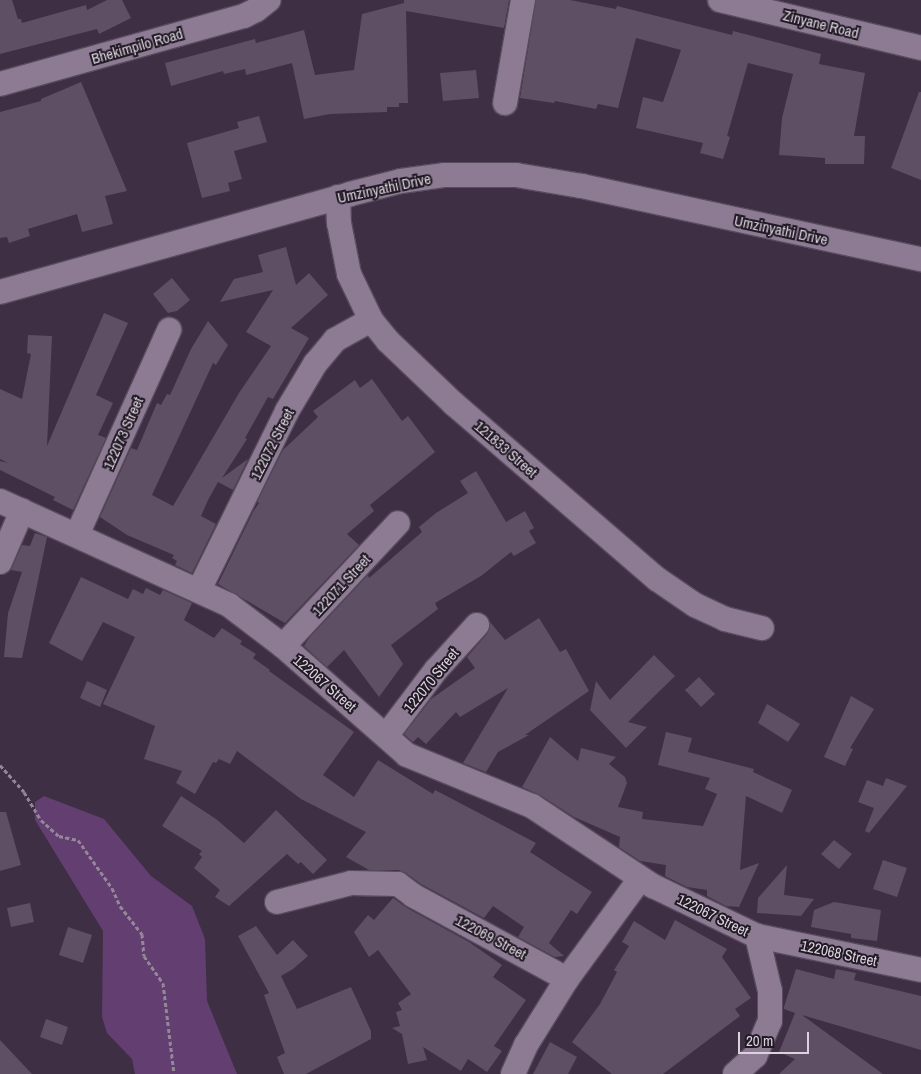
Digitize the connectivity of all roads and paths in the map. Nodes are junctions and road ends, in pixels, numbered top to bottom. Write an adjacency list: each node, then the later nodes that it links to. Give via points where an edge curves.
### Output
1 (269, 0): 5 (street, Bhekimpilo Road, via 244,16)
2 (523, 0): 6 (street)
3 (720, 0): 4 (street, Zinyane Road)
4 (921, 48)
5 (0, 84)
6 (505, 103)
7 (338, 197): 8 (street, Umzinyathi Drive, via 401,181 444,175 516,175 582,186); 9 (street, Umzinyathi Drive); 10 (street, 121833 Street, via 339,224 349,274)
8 (921, 260)
9 (0, 292)
10 (371, 320): 17 (street, 122072 Street, via 335,340 315,364 287,411); 19 (street, 121833 Street, via 388,341 454,404 657,579 695,605 725,619)
11 (169, 330): 15 (street, 122073 Street)
12 (0, 501): 13 (street, 122067 Street)
13 (22, 511): 15 (street, 122067 Street); 16 (street)
14 (398, 523): 20 (street, 122071 Street)
15 (77, 535): 17 (street, 122067 Street)
16 (0, 562)
17 (199, 590): 20 (street, 122067 Street, via 238,611)
18 (477, 625): 21 (street, 122070 Street, via 436,670)
19 (762, 628)
20 (283, 646): 21 (street, 122067 Street)
21 (386, 736): 23 (street, 122067 Street, via 419,761 532,806)
22 (0, 765): 28 (path, via 24,792 41,820 59,836 78,840 142,934 144,956 163,982)
23 (640, 879): 25 (street, 122067 Street); 27 (street)
24 (277, 902): 27 (street, 122069 Street, via 344,884 398,884 414,896)
25 (757, 936): 26 (street, 122068 Street); 30 (street, 122067 Street, via 770,992 770,1021 755,1056)
26 (921, 970)
27 (567, 979): 29 (street, via 526,1045)
28 (174, 1074)
29 (513, 1074)
30 (735, 1074)

